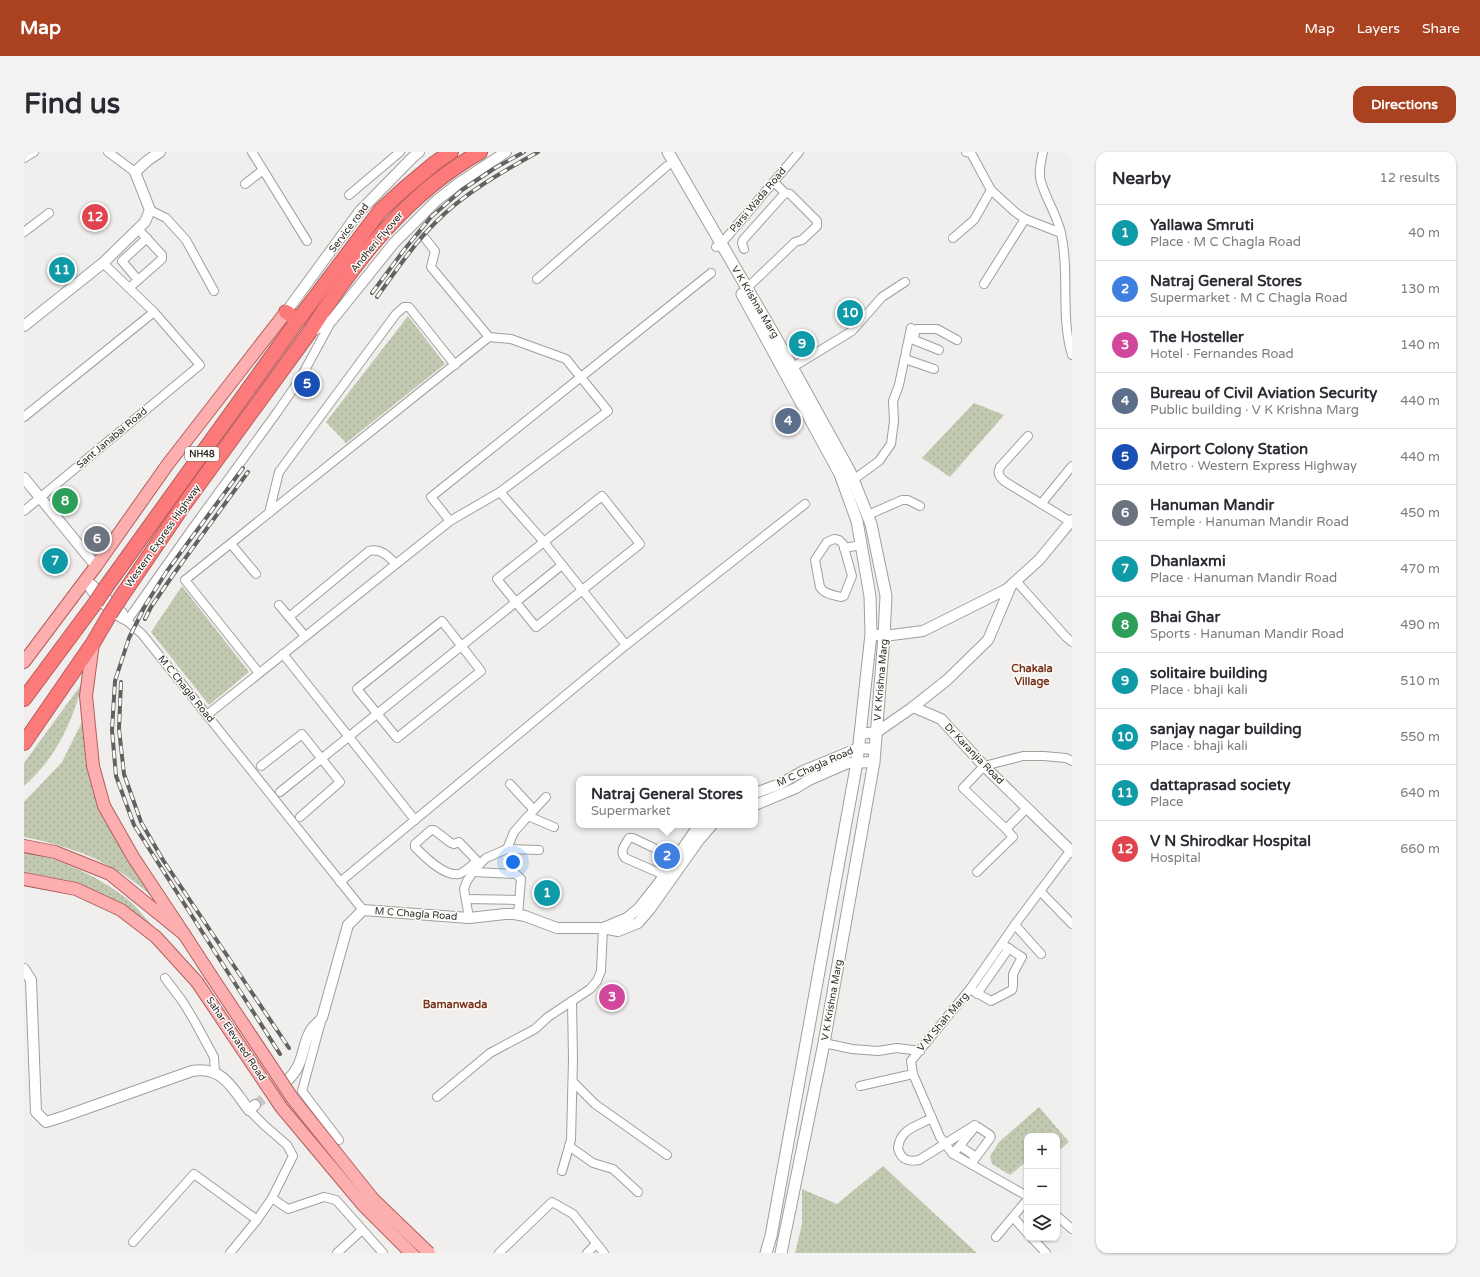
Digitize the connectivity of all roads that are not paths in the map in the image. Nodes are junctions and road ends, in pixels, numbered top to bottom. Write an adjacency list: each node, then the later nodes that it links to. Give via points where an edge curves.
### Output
1 (34, 152): 15 (street)
2 (108, 152): 18 (street)
3 (160, 152): 18 (street)
4 (252, 152): 17 (street)
5 (419, 152): 47 (street, Service road, via 360,211)
6 (451, 152): 45 (highway, Andheri Flyover / NH48, via 380,211)
7 (480, 152): 45 (highway, Andheri Flyover / NH48, via 415,199 392,221)
8 (506, 152): 49 (street, via 436,201 394,243)
9 (659, 152): 16 (main road, V K Krishna Marg)
10 (668, 152): 34 (main road, V K Krishna Marg, via 706,215)
11 (799, 152): 19 (street, Parsi Wada Road)
12 (966, 152): 21 (street, via 971,153)
13 (1043, 152): 29 (street, via 1040,181)
14 (398, 154): 23 (street)
15 (24, 158)
16 (667, 166): 34 (main road, V K Krishna Marg); 38 (street)
17 (263, 170): 20 (street); 33 (street)
18 (135, 172): 24 (street)
19 (774, 182): 22 (street); 34 (street, Parsi Wada Road)
20 (245, 184)
21 (991, 190): 26 (street); 32 (street, via 974,220)
22 (785, 193): 35 (street, via 743,240); 43 (street, via 790,194 817,221 817,226 802,240 795,242)
23 (349, 195)
24 (150, 210): 27 (street); 44 (street, via 166,218 186,240)
25 (49, 213): 28 (street)
26 (1025, 219): 29 (street); 41 (street)
27 (142, 225): 31 (street); 36 (street)
28 (24, 232)
29 (1061, 233): 56 (street, via 1067,298 1066,329)
30 (424, 237): 53 (street, via 435,251 431,267)
31 (147, 238): 39 (street, via 162,255 162,259); 39 (street, via 122,261)
32 (953, 238)
33 (307, 240)
34 (718, 246): 43 (main road, V K Krishna Marg); 79 (main road, V K Krishna Marg, via 840,474 857,521)
35 (744, 249)
36 (103, 263): 42 (street); 50 (street)
37 (711, 273): 61 (street)
38 (537, 279)
39 (138, 280): 42 (street)
40 (905, 282): 59 (street, via 882,297 852,331)
41 (984, 284)
42 (129, 288): 46 (street)
43 (746, 288): 59 (main road, V K Krishna Marg)
44 (214, 291)
45 (322, 300): 48 (highway, Andheri Flyover / NH48); 51 (highway, Andheri Flyover / NH48)
46 (154, 312): 62 (street); 68 (street, Sant Janabai Road, via 200,365)
47 (286, 312): 48 (highway); 84 (main road, via 168,464)
48 (298, 320): 104 (highway, Western Express Highway / NH48, bridge)
49 (332, 320): 51 (street); 93 (street, via 300,379)
50 (24, 326)
51 (310, 333): 98 (highway, Western Express Highway / NH48, bridge, via 183,506)
52 (912, 335): 54 (street, via 917,330 936,328); 55 (street); 57 (street)
53 (489, 337): 58 (street); 61 (street, via 511,339 558,354 566,358)
54 (957, 340)
55 (939, 350)
56 (1072, 355)
57 (905, 359): 60 (street); 66 (street, via 892,402 894,421 891,444 879,461)
58 (455, 365): 73 (street); 73 (street, via 410,307 404,306 278,472)
59 (792, 367): 66 (main road, V K Krishna Marg)
60 (934, 369)
61 (581, 377): 67 (street, via 608,411); 75 (street, via 431,497)
62 (24, 417)
63 (1028, 436): 70 (street, via 998,472 1004,482)
64 (1072, 466): 70 (street)
65 (24, 478): 68 (street)
66 (853, 480): 74 (main road, V K Krishna Marg)
67 (500, 492): 75 (street); 77 (street)
68 (41, 497): 72 (street, Sant Janabai Road); 84 (street)
69 (805, 504): 99 (street)
70 (1041, 504): 76 (street)
71 (920, 506): 74 (street, via 902,500)
72 (24, 511)
73 (269, 513): 78 (street)
74 (868, 515): 96 (main road, V K Krishna Marg, via 886,596)
75 (450, 521): 82 (street)
76 (1071, 521): 88 (street, via 1039,560)
77 (544, 542): 83 (street); 89 (street, via 602,496 640,544); 90 (street, via 497,579)
78 (231, 544): 86 (street); 103 (street, via 185,580)
79 (861, 544): 80 (street); 81 (main road, V K Krishna Marg)
80 (844, 548): 85 (street); 85 (street, via 841,541 834,539 827,542 816,557 822,590 843,597 852,579)
81 (864, 563): 85 (street); 94 (main road, V K Krishna Marg, via 870,596)
82 (396, 564): 92 (street, via 382,551 369,551); 95 (street)
83 (562, 565): 89 (street); 90 (street)
84 (96, 566): 87 (main road)
85 (849, 566)
86 (256, 574)
87 (85, 581): 93 (street, M C Chagla Road, via 92,584 123,613); 102 (main road)
88 (1014, 583): 96 (street, via 1007,589 923,631); 97 (street); 105 (street, via 988,640 947,680)
89 (582, 590): 90 (street, via 536,627); 99 (street)
90 (516, 602): 100 (street)
91 (279, 605): 92 (street)
92 (289, 617): 95 (street)
93 (127, 621): 107 (street, M C Chagla Road, via 142,634)
94 (871, 634): 96 (street); 109 (main road, V K Krishna Marg)
95 (305, 636): 101 (street)
96 (884, 636): 108 (main road, V K Krishna Marg)
97 (1072, 642)
98 (93, 643): 111 (highway, Western Express Highway / NH48); 153 (main road, Sahar Elevated Road, via 86,696 93,766 104,806 133,857)
99 (626, 645): 128 (street)
100 (461, 646): 106 (street); 106 (street, via 481,671 397,738); 106 (street, via 442,621 363,684 357,689)
101 (283, 654): 103 (street); 110 (street)
102 (24, 662)
103 (259, 673): 107 (street)
104 (24, 699)
105 (913, 707): 108 (street); 119 (street, Dr Karanjia Road, via 940,719)
106 (377, 713): 110 (street)
107 (207, 715): 143 (street, M C Chagla Road)
108 (877, 732): 109 (street); 113 (main road, V K Krishna Marg)
109 (860, 734): 112 (main road, V K Krishna Marg)
110 (349, 736): 114 (street); 128 (street)
111 (24, 744)
112 (859, 748): 113 (street, M C Chagla Road); 116 (main road, V K Krishna Marg); 122 (street, M C Chagla Road)
113 (875, 749): 117 (main road, V K Krishna Marg)
114 (321, 758): 118 (street, via 302,734); 121 (street); 127 (street, via 340,782)
115 (1072, 761): 119 (street, via 1066,758 1023,756)
116 (857, 762): 117 (street); 124 (street, via 848,763); 192 (main road, V K Krishna Marg)
117 (874, 762): 161 (main road, V K Krishna Marg)
118 (261, 766)
119 (984, 766): 125 (street, Dr Karanjia Road); 132 (street, via 963,788)
120 (510, 784): 126 (street)
121 (280, 792)
122 (758, 792)
123 (546, 797): 126 (street)
124 (758, 803)
125 (1027, 808): 132 (street); 136 (street, Dr Karanjia Road)
126 (531, 813): 129 (street); 134 (street, via 514,832)
127 (300, 817)
128 (415, 820): 143 (street)
129 (554, 827)
130 (696, 828): 137 (street, M C Chagla Road)
131 (709, 828): 141 (street)
132 (1006, 829): 140 (street, via 1013,837)
133 (24, 846): 153 (main road, via 55,852 110,874)
134 (508, 849): 135 (street); 138 (street)
135 (540, 850)
136 (1071, 851): 144 (street, V M Shah Marg)
137 (675, 853): 141 (street, M C Chagla Road); 141 (street, via 633,838 629,838 622,850 625,858)
138 (478, 862): 138 (street, via 461,873 448,873 430,862 415,844 434,830 451,843 459,842); 139 (street)
139 (473, 872): 145 (street, via 464,889); 146 (street, via 516,874 521,879)
140 (977, 872)
141 (666, 877): 152 (street, M C Chagla Road, via 632,914)
142 (24, 879): 200 (main road, Sahar Elevated Road, bridge, via 76,889 121,910 156,937 197,982 281,1107 363,1205)
143 (340, 882): 147 (street, M C Chagla Road)
144 (1040, 891): 150 (street); 151 (street, V M Shah Marg)
145 (466, 899): 146 (street); 149 (street)
146 (519, 900): 148 (street)
147 (363, 910): 149 (street, M C Chagla Road); 160 (street, via 348,925)
148 (518, 915): 149 (street, M C Chagla Road); 152 (street, M C Chagla Road, via 557,928)
149 (470, 918)
150 (1072, 924)
151 (1015, 925): 154 (street, V M Shah Marg); 155 (street)
152 (603, 928): 159 (street, via 601,971 597,981)
153 (184, 934): 201 (main road, Sahar Elevated Road, bridge, via 293,1099 373,1199)
154 (1006, 946): 158 (street, V M Shah Marg); 158 (street, via 1022,957 1013,973 1012,990 992,1001)
155 (1041, 954)
156 (24, 969): 163 (street, via 31,980 36,1112 46,1122 192,1070)
157 (165, 978): 163 (street, via 183,1002 214,1057)
158 (974, 991): 162 (street, V M Shah Marg)
159 (572, 1002): 166 (street); 168 (street, via 548,1017 535,1029 490,1053)
160 (322, 1018): 165 (street, via 312,1028 301,1061); 172 (street, via 302,1091)
161 (824, 1043): 162 (street, via 852,1049 878,1051 897,1048); 196 (main road, V K Krishna Marg)
162 (920, 1051): 164 (street, V M Shah Marg, via 911,1061)
163 (215, 1072): 169 (street)
164 (913, 1074): 167 (street); 170 (street)
165 (287, 1080)
166 (573, 1082): 174 (street); 176 (street, via 595,1104)
167 (860, 1086)
168 (437, 1097)
169 (252, 1107): 183 (street, via 264,1125 287,1145 293,1156)
170 (932, 1118): 173 (street); 173 (street, via 904,1133 898,1146 899,1152 902,1158 909,1162 916,1161)
171 (975, 1126): 173 (street)
172 (339, 1140)
173 (944, 1144): 177 (street)
174 (569, 1146): 180 (street); 181 (street, via 593,1163 613,1169)
175 (960, 1146): 177 (street); 178 (street); 178 (street, via 974,1127 978,1126 991,1137)
176 (667, 1154)
177 (953, 1154): 179 (street)
178 (976, 1157): 179 (street)
179 (971, 1164): 182 (street)
180 (562, 1171)
181 (638, 1192)
182 (1024, 1194)
183 (272, 1198): 187 (street); 189 (street, via 288,1209 324,1197 336,1200)
184 (1024, 1204): 185 (street)
185 (1013, 1217): 190 (street); 191 (street)
186 (1060, 1218): 188 (street)
187 (257, 1220): 194 (street, via 194,1174); 197 (street)
188 (1072, 1228)
189 (362, 1230): 198 (street); 199 (street)
190 (1024, 1230)
191 (996, 1237)
192 (770, 1240): 196 (main road); 205 (main road, V K Krishna Marg)
193 (1035, 1241): 206 (street)
194 (133, 1242)
195 (596, 1244): 202 (street, via 573,1214 552,1202); 203 (street); 204 (street)
196 (782, 1249)
197 (230, 1253)
198 (336, 1253)
199 (383, 1253)
200 (411, 1253)
201 (429, 1253)
202 (499, 1253)
203 (587, 1253)
204 (604, 1253)
205 (766, 1253)
206 (1046, 1253)

